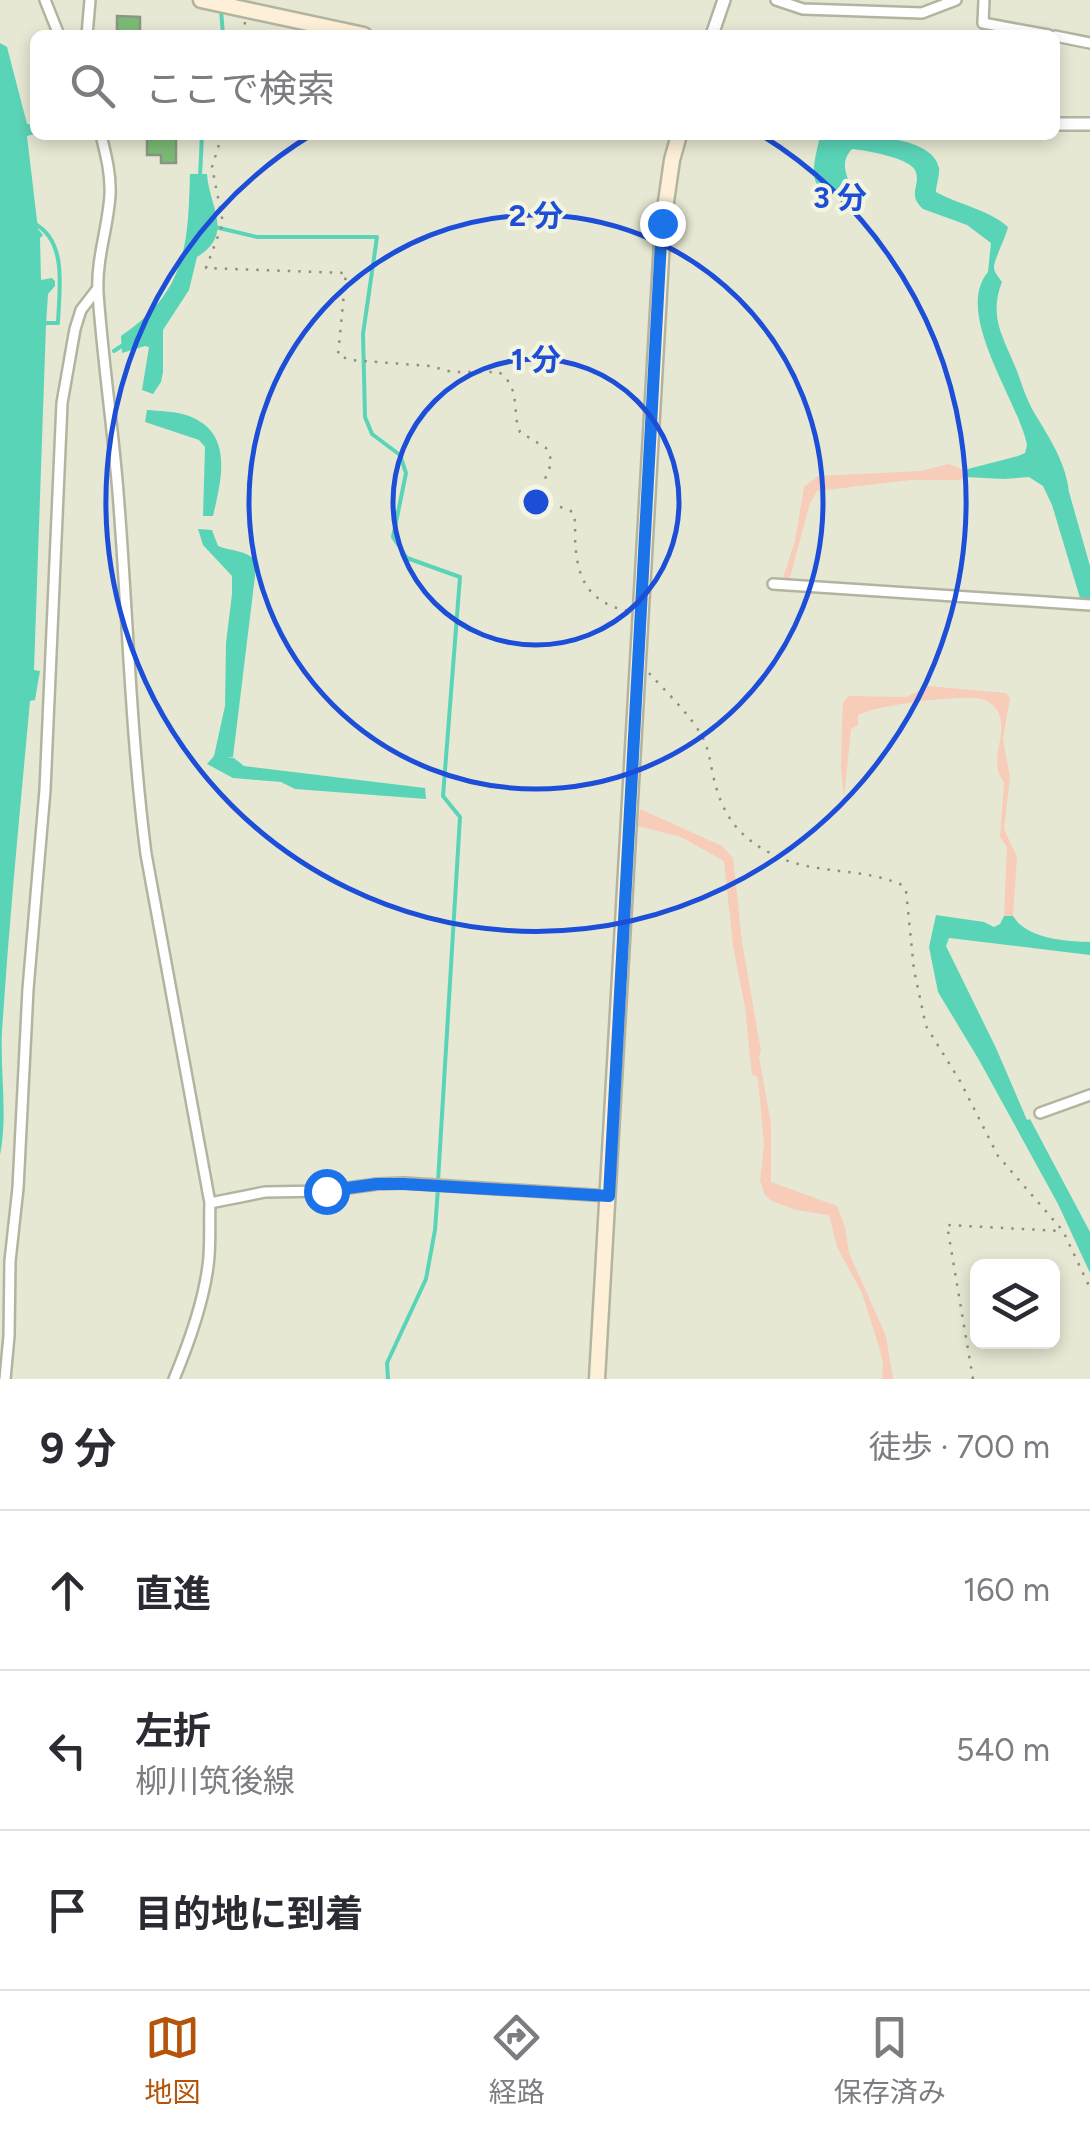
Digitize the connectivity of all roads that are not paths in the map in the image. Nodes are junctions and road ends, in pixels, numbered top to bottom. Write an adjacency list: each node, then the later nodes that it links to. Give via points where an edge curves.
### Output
1 (45, 0): 9 (street)
2 (90, 0): 10 (street)
3 (724, 0): 12 (street)
4 (776, 0): 5 (street, via 803,10 922,14)
5 (956, 0)
6 (984, 0): 13 (street, via 983,23)
7 (208, 1): 8 (main road)
8 (241, 5): 11 (main road)
9 (57, 30)
10 (87, 30)
11 (344, 30)
12 (714, 30)
13 (1020, 30)
14 (1060, 37): 15 (street)
15 (1090, 43)
16 (1060, 124): 17 (street)
17 (1090, 124)
18 (102, 140): 20 (street, via 110,198)
19 (678, 140): 25 (main road, via 662,223)
20 (98, 288): 26 (street, via 138,799); 28 (street, via 75,329 62,403)
21 (772, 584): 22 (street)
22 (1090, 605)
23 (1090, 1096): 24 (street)
24 (1040, 1113)
25 (609, 1196): 26 (street, via 377,1184); 27 (main road)
26 (210, 1203): 29 (street, via 204,1290)
27 (597, 1378)
28 (5, 1379)
29 (174, 1379)

